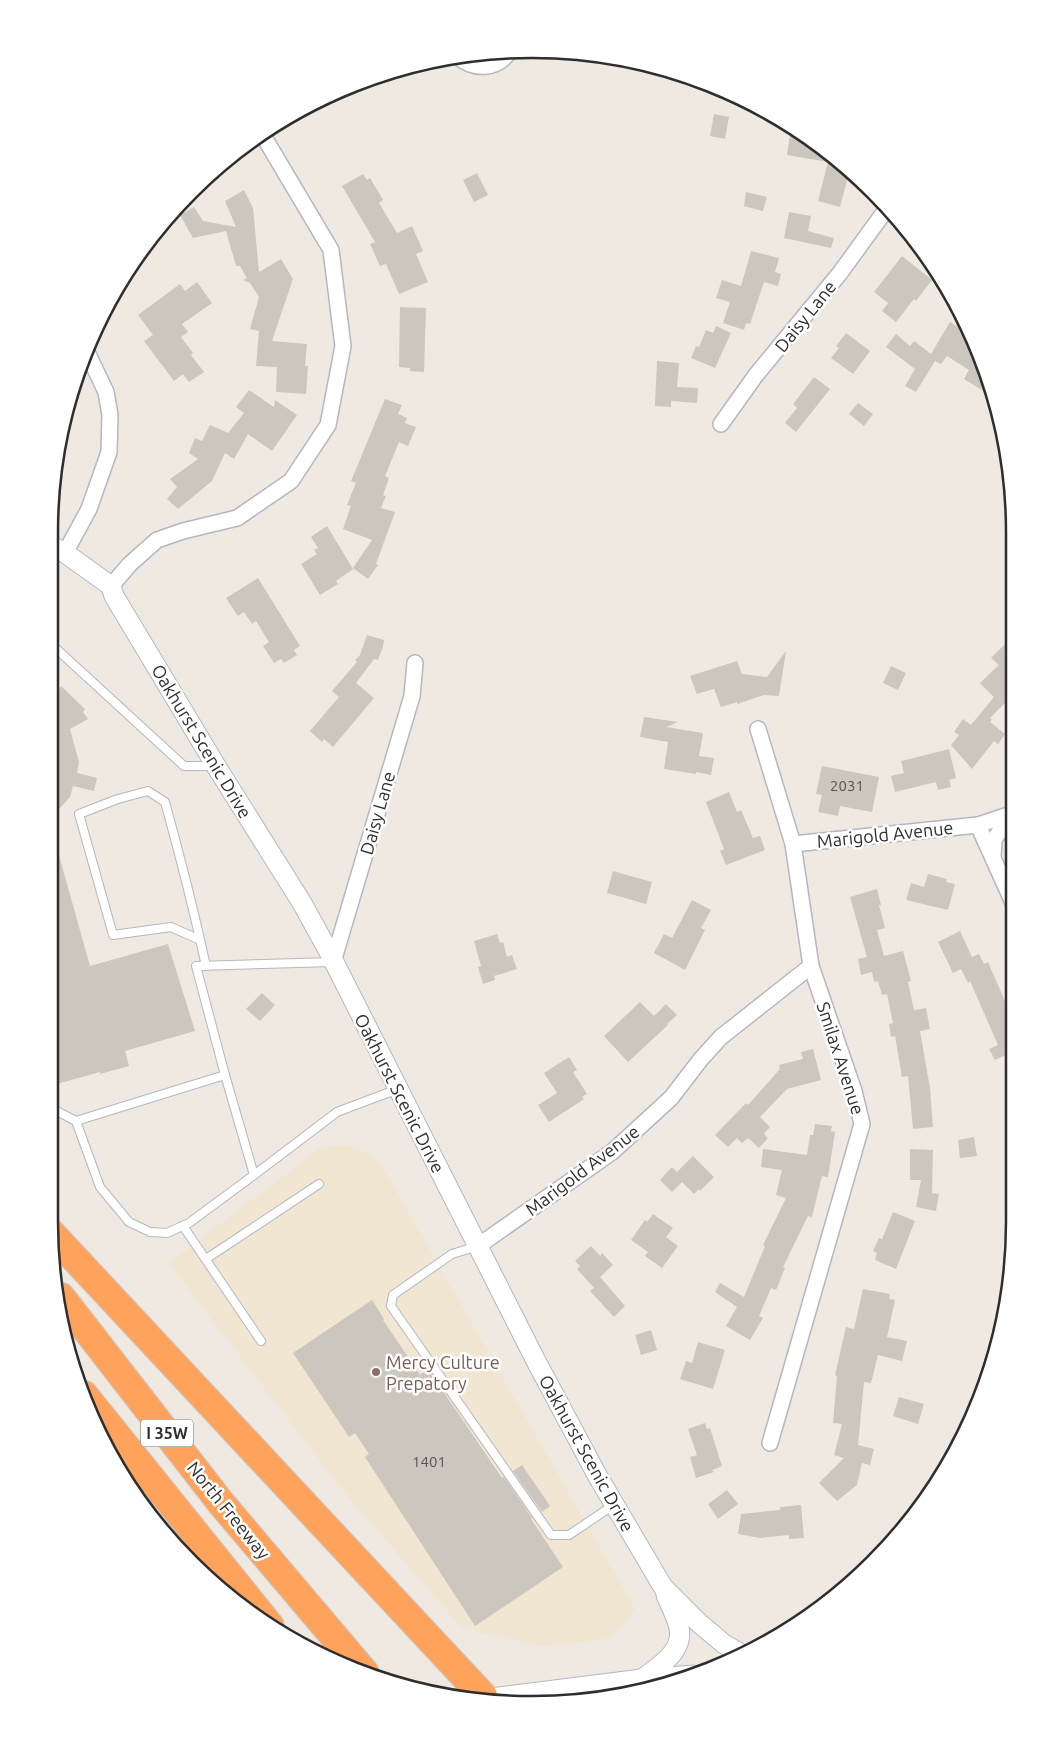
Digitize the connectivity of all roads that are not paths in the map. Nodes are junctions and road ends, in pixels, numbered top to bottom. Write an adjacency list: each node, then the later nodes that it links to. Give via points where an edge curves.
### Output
1 (502, 59): 2 (street, via 482,67)
2 (466, 63)
3 (266, 139): 9 (street, via 331,250 344,346 328,425 291,481 236,518 183,530 157,540)
4 (884, 213): 6 (street, Daisy Lane)
5 (90, 359): 7 (street, via 106,392 110,415 109,452 89,509)
6 (721, 424)
7 (58, 548)
8 (58, 550): 9 (street, Oakhurst Scenic Drive)
9 (111, 586): 13 (street, Oakhurst Scenic Drive)
10 (58, 650): 13 (lane, via 184,766)
11 (415, 663): 21 (street, Daisy Lane, via 412,696)
12 (758, 729): 17 (street, Smilax Avenue)
13 (216, 766): 21 (street, Oakhurst Scenic Drive, via 302,903)
14 (1006, 815): 16 (street, Marigold Avenue)
15 (1006, 822): 18 (street, via 994,840)
16 (978, 825): 17 (street, Marigold Avenue); 18 (street)
17 (793, 844): 23 (street, Smilax Avenue)
18 (992, 859): 19 (street)
19 (1006, 888)
20 (200, 940): 20 (lane, via 165,802 148,791 78,814 113,934 171,927); 22 (lane)
21 (333, 962): 22 (lane); 25 (street, Oakhurst Scenic Drive)
22 (206, 966): 24 (lane, via 196,966)
23 (811, 966): 32 (street, Marigold Avenue, via 720,1037 671,1098 612,1152); 37 (street, Smilax Avenue, via 854,1091 862,1124)
24 (225, 1075): 27 (lane); 28 (lane)
25 (398, 1090): 28 (lane, via 337,1112); 32 (street, Oakhurst Scenic Drive)
26 (58, 1112): 27 (lane)
27 (76, 1121): 30 (lane, via 100,1187 129,1222 150,1232 167,1233)
28 (254, 1175): 30 (lane)
29 (319, 1184): 33 (lane)
30 (183, 1226): 33 (lane)
31 (59, 1241): 45 (highway)
32 (478, 1246): 38 (street, Oakhurst Scenic Drive, via 536,1361); 38 (lane, via 444,1259 393,1295 390,1306 551,1535 569,1535)
33 (206, 1260): 35 (lane)
34 (65, 1302): 42 (highway, North Freeway / I 35W, via 221,1503)
35 (261, 1341)
36 (98, 1412): 40 (highway)
37 (770, 1442)
38 (615, 1504): 39 (street, Oakhurst Scenic Drive)
39 (663, 1587): 41 (street, Oakhurst Scenic Drive, via 699,1623); 44 (street, via 679,1626 678,1645 667,1660)
40 (252, 1604)
41 (735, 1650)
42 (355, 1661)
43 (659, 1678): 44 (street)
44 (642, 1679): 46 (street)
45 (479, 1692)
46 (515, 1695)

